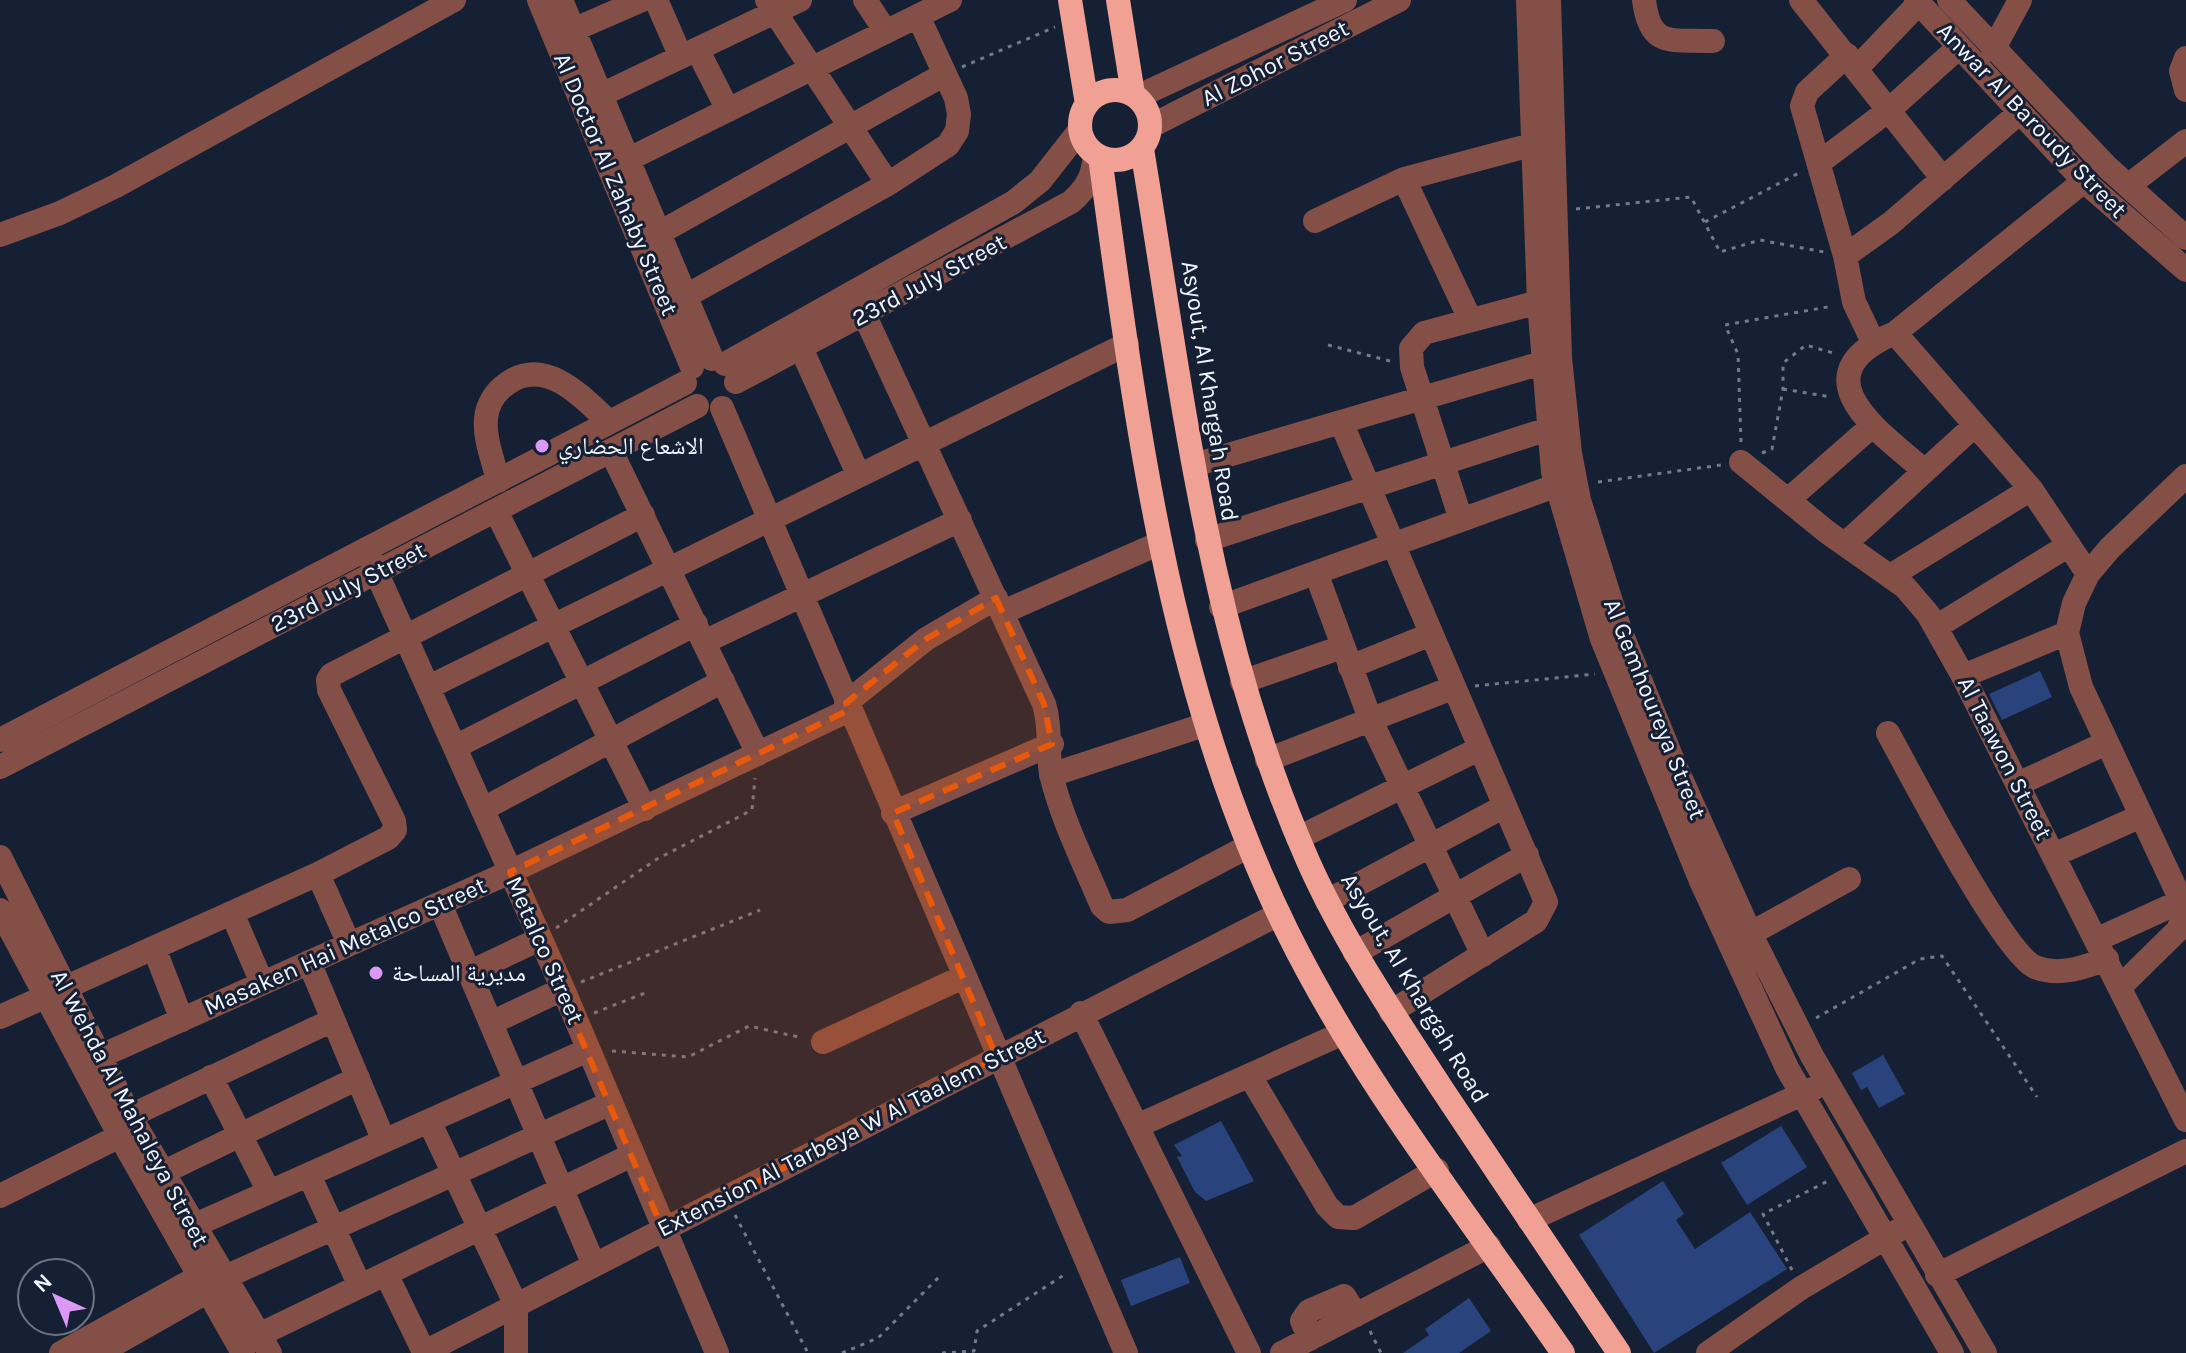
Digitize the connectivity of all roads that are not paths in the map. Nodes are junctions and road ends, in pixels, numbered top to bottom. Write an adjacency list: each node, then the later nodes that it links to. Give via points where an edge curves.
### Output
1 (454, 0): 54 (street, via 116,186)
2 (539, 0): 66 (street, Al Doctor Al Zahaby Street)
3 (561, 0): 22 (street, Al Doctor Al Zahaby Street)
4 (642, 0): 22 (street)
5 (656, 0): 27 (street)
6 (800, 0): 19 (street)
7 (865, 0): 23 (street)
8 (950, 0): 21 (street)
9 (1118, 0): 34 (highway)
10 (1345, 0): 34 (street, Al Zohor Street)
11 (1399, 0): 41 (street, Al Zohor Street)
12 (1528, 0): 43 (street, Al Gemhoureya Street)
13 (1549, 0): 65 (street, Al Gemhoureya Street, via 1556,210)
14 (1644, 0): 24 (street, via 1649,29 1659,37)
15 (1801, 0): 29 (street)
16 (1949, 0): 26 (street, Anwar Al Baroudy Street)
17 (2020, 0): 26 (street)
18 (1917, 2): 25 (street, Anwar Al Baroudy Street); 29 (street)
19 (770, 6): 27 (street); 30 (street)
20 (1071, 10): 35 (highway)
21 (918, 16): 23 (street); 31 (street)
22 (573, 30): 33 (street, Al Doctor Al Zahaby Street)
23 (886, 32): 30 (street)
24 (1713, 41)
25 (1959, 47): 37 (street); 38 (street, Anwar Al Baroudy Street)
26 (1993, 50): 51 (street, Anwar Al Baroudy Street)
27 (689, 53): 33 (street); 36 (street)
28 (2186, 58): 32 (street, via 2181,71)
29 (1852, 61): 37 (street); 46 (street, via 1813,85 1802,102)
30 (811, 69): 36 (street); 39 (street)
31 (945, 74): 39 (street); 50 (street, via 959,114 957,131 936,156)
32 (2186, 90)
33 (601, 95): 45 (street, Al Doctor Al Zahaby Street)
34 (1135, 96): 35 (highway, via 1113,90); 41 (highway, via 1145,105)
35 (1087, 104): 40 (highway)
36 (728, 110): 45 (street)
37 (1889, 110): 46 (street); 48 (street)
38 (2019, 113): 48 (street); 49 (street, Anwar Al Baroudy Street)
39 (848, 126): 50 (street); 53 (street)
40 (1080, 130): 44 (highway); 66 (street, 23rd July Street, via 1040,181 1014,202)
41 (1146, 137): 44 (highway, via 1122,160); 79 (highway, Asyout, Al Khargah Road)
42 (2186, 141): 51 (street)
43 (1531, 145): 47 (street); 59 (street, Al Gemhoureya Street)
44 (1097, 156): 60 (street, 23rd July Street, via 1089,181 1071,202); 63 (highway)
45 (629, 159): 53 (street, Al Doctor Al Zahaby Street)
46 (1820, 162): 56 (street)
47 (1404, 179): 52 (street); 61 (street)
48 (1943, 179): 56 (street)
49 (2084, 181): 57 (street, Anwar Al Baroudy Street); 62 (street)
50 (888, 184): 58 (street)
51 (2128, 186): 55 (street, Anwar Al Baroudy Street)
52 (1315, 221)
53 (659, 233): 58 (street, Al Doctor Al Zahaby Street)
54 (0, 235)
55 (2186, 238)
56 (1845, 256): 62 (street, via 1854,302)
57 (2186, 270)
58 (686, 296): 66 (street, Al Doctor Al Zahaby Street)
59 (1539, 302): 61 (street); 65 (street, Al Gemhoureya Street)
60 (864, 314): 64 (street, 23rd July Street); 75 (street)
61 (1470, 319): 67 (street, via 1418,339 1411,348)
62 (1884, 338): 72 (street, via 1854,360 1849,373 1851,400); 73 (street)
63 (1127, 344): 75 (street); 94 (highway)
64 (801, 348): 66 (street, 23rd July Street); 81 (street)
65 (1551, 360): 67 (street); 74 (street, Al Gemhoureya Street); 84 (street, Al Gemhoureya Street)
66 (710, 371): 68 (street, via 690,400); 69 (street, via 733,397); 70 (street, 23rd July Street)
67 (1422, 398): 71 (street); 78 (street)
68 (697, 406): 69 (street); 76 (street, 23rd July Street)
69 (722, 408): 90 (street)
70 (609, 422): 83 (street, 23rd July Street); 83 (street, via 561,381 529,374 513,379 500,389 486,418)
71 (1341, 422): 79 (street); 85 (street)
72 (1872, 426): 80 (street); 87 (street)
73 (1974, 426): 80 (street); 86 (street)
74 (1548, 429): 78 (street); 84 (street, Al Gemhoureya Street)
75 (923, 441): 81 (street); 91 (street)
76 (611, 451): 88 (street, 23rd July Street); 89 (street)
77 (1741, 462): 87 (street, Al Taawon Street)
78 (1443, 463): 85 (street); 92 (street)
79 (1194, 465): 93 (highway, Asyout, Al Khargah Road)
80 (1925, 471): 95 (street)
81 (858, 474): 90 (street)
82 (2186, 476): 103 (street)
83 (498, 481): 98 (street, 23rd July Street)
84 (1565, 483): 92 (street); 105 (street, Al Gemhoureya Street)
85 (1367, 488): 93 (street); 96 (street)
86 (2031, 489): 97 (street); 104 (street)
87 (1789, 499): 95 (street, Al Taawon Street)
88 (496, 511): 100 (street, 23rd July Street); 102 (street)
89 (643, 515): 99 (street); 102 (street)
90 (769, 518): 99 (street); 106 (street)
91 (960, 520): 106 (street); 107 (street)
92 (1461, 520): 96 (street)
93 (1207, 540): 108 (highway, Asyout, Al Khargah Road)
94 (1160, 543): 107 (street, Masaken Hai Metalco Street); 124 (highway)
95 (1845, 544): 104 (street, Al Taawon Street)
96 (1391, 545): 101 (street); 113 (street)
97 (2069, 545): 103 (street); 110 (street)
98 (366, 549): 100 (street, Metalco Street); 126 (street, 23rd July Street)
99 (668, 568): 109 (street); 111 (street)
100 (377, 572): 114 (street, Metalco Street); 135 (street, 23rd July Street)
101 (1316, 573): 108 (street); 115 (street)
102 (528, 574): 109 (street); 114 (street)
103 (2088, 574): 112 (street)
104 (1892, 575): 110 (street, Al Taawon Street)
105 (1594, 579): 134 (street, Al Gemhoureya Street, via 1628,652); 134 (street, Al Gemhoureya Street, via 1614,673)
106 (800, 597): 111 (street); 122 (street)
107 (1000, 605): 122 (street, Masaken Hai Metalco Street, via 926,639); 129 (street, via 1044,704)
108 (1221, 607): 118 (highway, Asyout, Al Khargah Road)
109 (553, 625): 119 (street); 120 (street)
110 (1936, 627): 116 (street, Al Taawon Street)
111 (700, 633): 117 (street); 119 (street)
112 (2067, 633): 116 (street); 128 (street, via 2081,687)
113 (1429, 635): 115 (street); 121 (street)
114 (406, 637): 120 (street, Metalco Street); 151 (street, via 328,680 396,826 388,838)
115 (1346, 657): 118 (street); 123 (street)
116 (1963, 676): 137 (street, Al Taawon Street)
117 (723, 681): 127 (street); 132 (street)
118 (1242, 682): 133 (highway, Asyout, Al Khargah Road)
119 (581, 683): 127 (street); 130 (street)
120 (429, 687): 130 (street, Metalco Street)
121 (1452, 688): 123 (street); 131 (street)
122 (847, 706): 132 (street, Masaken Hai Metalco Street); 142 (street)
123 (1371, 721): 133 (street); 138 (street)
124 (1204, 725): 136 (street); 145 (highway)
125 (1888, 733): 164 (street, via 1983,902 2019,955 2035,967 2059,971)
126 (0, 740)
127 (611, 741): 140 (street); 141 (street)
128 (2106, 743): 137 (street); 143 (street)
129 (1052, 744): 136 (street); 142 (street)
130 (455, 747): 140 (street, Metalco Street)
131 (1479, 749): 138 (street); 139 (street)
132 (758, 754): 141 (street, Masaken Hai Metalco Street)
133 (1267, 760): 144 (highway, Asyout, Al Khargah Road)
134 (1663, 765): 161 (street, Al Gemhoureya Street)
135 (0, 767)
136 (1051, 775): 145 (street, via 1098,898 1109,912 1127,910)
137 (2018, 784): 148 (street, Al Taawon Street)
138 (1402, 789): 144 (street); 146 (street)
139 (1505, 806): 146 (street); 147 (street)
140 (483, 809): 150 (street, Metalco Street)
141 (645, 809): 150 (street, Masaken Hai Metalco Street)
142 (893, 813): 169 (street)
143 (2141, 816): 148 (street); 154 (street)
144 (1298, 838): 155 (highway, Asyout, Al Khargah Road)
145 (1249, 846): 159 (highway)
146 (1431, 847): 153 (street); 155 (street)
147 (1527, 855): 153 (street); 166 (street, via 1544,891 1543,913)
148 (2054, 855): 164 (street, Al Taawon Street)
149 (0, 857): 173 (street, Al Wehda Al Mahaleya Street)
150 (510, 872): 156 (street, Masaken Hai Metalco Street); 160 (street, Metalco Street)
151 (318, 874): 158 (street); 162 (street)
152 (1849, 879): 161 (street)
153 (1455, 898): 165 (street); 166 (street)
154 (2184, 899): 164 (street); 171 (street, via 2182,924)
155 (1327, 901): 165 (highway, Asyout, Al Khargah Road)
156 (440, 904): 162 (street, Masaken Hai Metalco Street); 168 (street)
157 (0, 910): 173 (street, Al Wehda Al Mahaleya Street)
158 (232, 913): 163 (street); 170 (street)
159 (1279, 914): 175 (street, Extension Al Tarbeya W Al Taalem Street); 180 (highway)
160 (540, 939): 168 (street); 172 (street, Metalco Street)
161 (1740, 940): 189 (street, Al Gemhoureya Street, via 1798,1028); 190 (street, Al Gemhoureya Street)
162 (349, 944): 167 (street, Masaken Hai Metalco Street)
163 (154, 948): 173 (street); 177 (street)
164 (2102, 949): 171 (street, Al Taawon Street)
165 (1355, 953): 174 (highway, Asyout, Al Khargah Road)
166 (1483, 955): 174 (street)
167 (309, 962): 170 (street, Masaken Hai Metalco Street); 178 (street)
168 (470, 972): 179 (street)
169 (963, 977): 181 (street); 184 (street)
170 (262, 983): 177 (street, Masaken Hai Metalco Street)
171 (2121, 986): 192 (street, Al Taawon Street)
172 (563, 989): 179 (street); 182 (street, Metalco Street)
173 (54, 990): 176 (street); 183 (street, Al Wehda Al Mahaleya Street); 194 (street, Al Wehda Al Mahaleya Street)
174 (1391, 1012): 208 (highway, Asyout, Al Khargah Road)
175 (1081, 1013): 184 (street, Extension Al Tarbeya W Al Taalem Street); 195 (street)
176 (0, 1017)
177 (182, 1020): 183 (street, Masaken Hai Metalco Street)
178 (333, 1020): 186 (street); 187 (street)
179 (491, 1023): 188 (street)
180 (1343, 1033): 185 (street); 201 (highway)
181 (823, 1042)
182 (588, 1050): 188 (street); 191 (street, Metalco Street)
183 (101, 1056): 194 (street, Al Wehda Al Mahaleya Street)
184 (997, 1058): 213 (street, Extension Al Tarbeya W Al Taalem Street); 228 (street)
185 (1250, 1076): 195 (street); 201 (street, via 1338,1217 1354,1218)
186 (211, 1077): 194 (street); 196 (street)
187 (358, 1078): 196 (street); 198 (street)
188 (516, 1082): 193 (street); 197 (street)
189 (1826, 1083): 190 (street); 209 (street, Al Gemhoureya Street)
190 (1801, 1094): 208 (street); 214 (street, Al Gemhoureya Street)
191 (611, 1103): 197 (street); 200 (street, Metalco Street)
192 (2186, 1118)
193 (429, 1121): 198 (street); 203 (street)
194 (125, 1126): 202 (street, Al Wehda Al Mahaleya Street); 207 (street); 219 (street, Al Wehda Al Mahaleya Street)
195 (1137, 1126): 229 (street)
196 (240, 1135): 202 (street); 206 (street)
197 (539, 1136): 203 (street); 205 (street)
198 (384, 1141): 204 (street)
199 (2186, 1151): 218 (street)
200 (632, 1155): 205 (street); 213 (street, Metalco Street)
201 (1437, 1170): 215 (highway)
202 (162, 1173): 210 (street, Al Wehda Al Mahaleya Street)
203 (454, 1174): 211 (street); 212 (street)
204 (309, 1175): 206 (street); 211 (street)
205 (562, 1189): 212 (street); 216 (street)
206 (269, 1192): 210 (street)
207 (0, 1196)
208 (1529, 1220): 232 (highway, Asyout, Al Khargah Road)
209 (1909, 1224): 214 (street); 218 (street, Al Gemhoureya Street)
210 (193, 1226): 219 (street, Al Wehda Al Mahaleya Street)
211 (333, 1228): 219 (street); 220 (street)
212 (480, 1229): 217 (street); 221 (street)
213 (663, 1230): 216 (street, Extension Al Tarbeya W Al Taalem Street); 227 (street, Metalco Street)
214 (1885, 1238): 233 (street); 234 (street, Al Gemhoureya Street)
215 (1489, 1246): 230 (street); 231 (highway)
216 (594, 1265): 221 (street, Extension Al Tarbeya W Al Taalem Street)
217 (386, 1274): 220 (street); 225 (street)
218 (1937, 1275): 235 (street, Al Gemhoureya Street)
219 (214, 1279): 222 (street, Al Wehda Al Mahaleya Street); 223 (street); 224 (street)
220 (360, 1286): 222 (street)
221 (516, 1305): 225 (street, Extension Al Tarbeya W Al Taalem Street); 226 (street)
222 (258, 1347)
223 (61, 1353)
224 (99, 1353)
225 (424, 1353)
226 (516, 1353)
227 (717, 1353)
228 (1126, 1353)
229 (1249, 1353)
230 (1282, 1353)
231 (1563, 1353)
232 (1619, 1353)
233 (1708, 1353)
234 (1952, 1353)
235 (1985, 1353)

